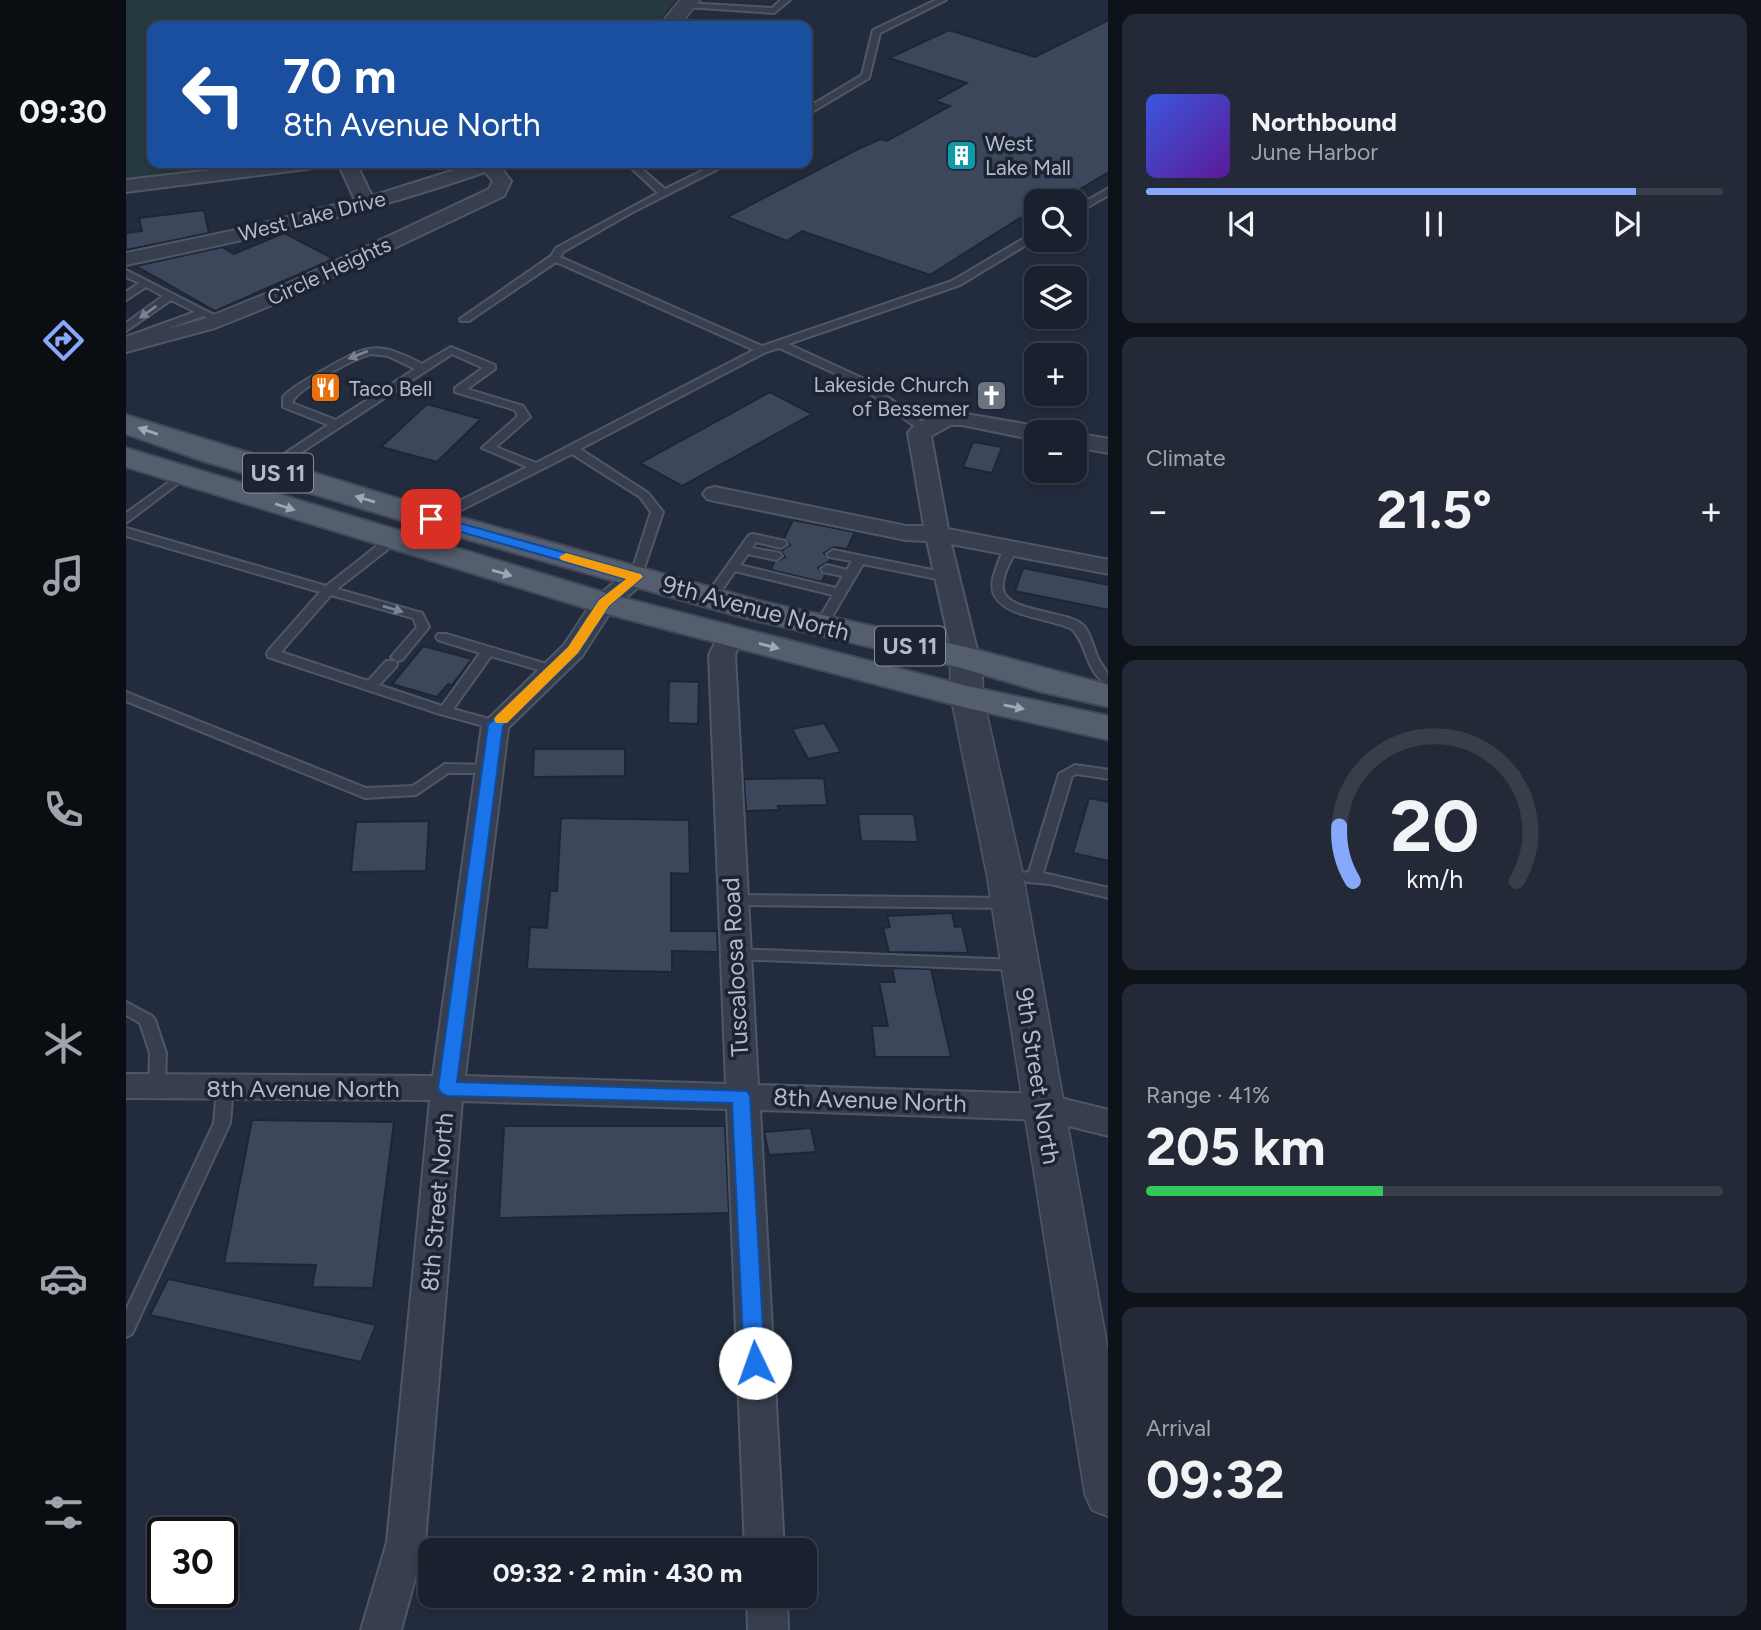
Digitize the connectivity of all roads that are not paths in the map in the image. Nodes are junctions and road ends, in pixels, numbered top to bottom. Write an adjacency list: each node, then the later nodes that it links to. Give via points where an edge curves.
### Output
1 (786, 0): 3 (lane, via 774,11)
2 (942, 0): 5 (lane, via 876,32 866,76)
3 (688, 2): 4 (street)
4 (673, 21)
5 (812, 109)
6 (273, 168): 12 (street)
7 (349, 168): 15 (street)
8 (474, 168): 15 (street, West Lake Drive)
9 (494, 168): 24 (street, Circle Heights, via 502,181 496,192 275,297)
10 (636, 168): 14 (lane)
11 (714, 168): 14 (lane)
12 (126, 186)
13 (1108, 191): 16 (lane)
14 (664, 192): 18 (lane, via 559,250)
15 (366, 203): 19 (street, West Lake Drive)
16 (1087, 204)
17 (1024, 242): 28 (lane, via 956,284)
18 (555, 258): 25 (lane); 29 (lane)
19 (126, 259)
20 (126, 273): 21 (lane)
21 (146, 283): 22 (lane); 23 (lane)
22 (171, 295): 24 (lane); 26 (lane, one-way to 26)
23 (126, 297)
24 (212, 316): 27 (street, Circle Heights)
25 (465, 319)
26 (126, 328)
27 (126, 343)
28 (779, 344): 29 (lane); 33 (lane, via 858,380)
29 (762, 350): 37 (lane)
30 (421, 368): 32 (lane); 32 (lane, one-way to 32, via 394,353 377,349 359,352 287,398 287,405); 39 (lane, via 451,350 491,368 459,390 519,408 524,417 488,449)
31 (126, 424): 40 (main road, 9th Avenue North / US 11, one-way to 31)
32 (335, 424): 40 (lane)
33 (925, 429): 34 (street, via 967,416); 46 (street, via 919,433)
34 (1024, 431)
35 (1087, 442): 36 (street)
36 (1108, 446)
37 (572, 449): 39 (lane); 58 (lane, via 644,495 657,512)
38 (126, 457): 41 (main road, 9th Avenue North / US 11)
39 (537, 467): 44 (lane)
40 (267, 470): 44 (main road, 9th Avenue North / US 11, one-way to 40)
41 (183, 475): 43 (lane); 47 (main road, 9th Avenue North / US 11, one-way to 47)
42 (715, 494): 46 (street, via 906,533)
43 (126, 519)
44 (431, 519): 47 (lane); 58 (main road, 9th Avenue North / US 11)
45 (126, 532): 60 (lane)
46 (937, 534): 49 (street); 59 (street)
47 (392, 540): 60 (lane); 63 (main road, 9th Avenue North / US 11, one-way to 63)
48 (781, 544): 50 (lane, via 753,538)
49 (1011, 548): 55 (street); 70 (lane, via 997,586 1003,601 1079,628)
50 (745, 550): 52 (lane); 54 (lane)
51 (833, 554): 53 (lane)
52 (776, 556)
53 (859, 559): 57 (lane); 59 (lane)
54 (733, 567): 61 (lane); 62 (lane)
55 (1108, 567)
56 (827, 569): 57 (lane)
57 (850, 574): 61 (lane)
58 (636, 577): 62 (main road, 9th Avenue North / US 11); 63 (street)
59 (947, 577): 68 (street)
60 (328, 590): 71 (lane, one-way to 71, via 418,616 423,627); 71 (lane, via 273,654)
61 (839, 593): 64 (lane)
62 (711, 597): 64 (main road, 9th Avenue North / US 11)
63 (604, 603): 65 (main road, 9th Avenue North / US 11); 69 (street, via 573,650)
64 (820, 627): 68 (main road, 9th Avenue North / US 11)
65 (730, 636): 74 (main road, 9th Avenue North / US 11, one-way to 74); 82 (street, Tuscaloosa Road, via 722,655)
66 (442, 637): 67 (lane)
67 (488, 651): 69 (lane); 75 (lane)
68 (966, 658): 73 (main road, 9th Avenue North / US 11); 74 (street, 9th Street North)
69 (552, 670): 76 (street)
70 (1108, 681)
71 (372, 686): 75 (lane)
72 (126, 696): 78 (lane, via 365,793 416,790 445,768)
73 (1108, 696)
74 (967, 697): 77 (main road, 9th Avenue North / US 11, one-way to 77); 80 (street, 9th Street North)
75 (444, 711): 76 (lane)
76 (495, 725): 78 (street, 8th Street North)
77 (1108, 728)
78 (489, 769): 87 (street, 8th Street North)
79 (1108, 775): 80 (lane, via 1076,769 1066,774)
80 (1016, 885): 81 (lane); 82 (lane); 84 (street, 9th Street North)
81 (1108, 893)
82 (732, 900): 83 (street, Tuscaloosa Road)
83 (734, 954): 84 (lane); 89 (street, Tuscaloosa Road)
84 (1020, 965): 90 (street, 9th Street North)
85 (126, 1008): 86 (lane, via 147,1020 158,1053)
86 (141, 1087): 88 (street, 8th Avenue North)
87 (447, 1088): 88 (street, 8th Avenue North); 89 (street, 8th Avenue North); 96 (street, 8th Street North, via 405,1542)
88 (225, 1089): 92 (lane, via 222,1123)
89 (741, 1096): 90 (street, 8th Avenue North); 94 (street, Tuscaloosa Road)
90 (1044, 1107): 91 (street, 8th Avenue North); 93 (street, 9th Street North)
91 (1108, 1123)
92 (126, 1329)
93 (1108, 1494)
94 (763, 1538)
95 (767, 1608): 97 (street)
96 (381, 1630)
97 (768, 1630)

